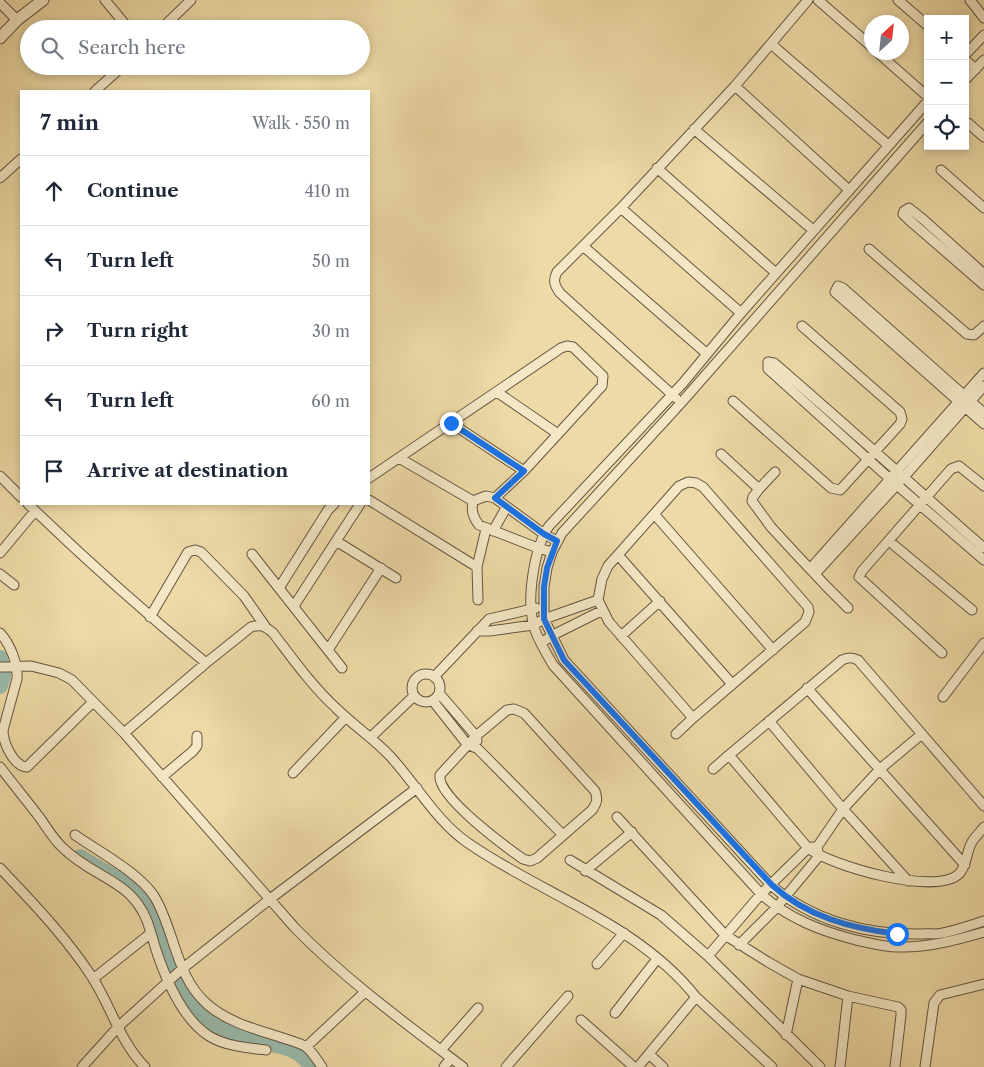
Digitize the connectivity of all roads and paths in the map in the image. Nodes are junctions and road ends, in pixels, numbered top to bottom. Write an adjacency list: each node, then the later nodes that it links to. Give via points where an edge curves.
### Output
1 (43, 0): 10 (street)
2 (105, 0): 11 (street)
3 (191, 0): 12 (street)
4 (808, 0): 17 (street)
5 (818, 0): 16 (street)
6 (898, 0): 13 (street)
7 (970, 0): 9 (street)
8 (0, 3): 10 (street)
9 (984, 18)
10 (17, 20): 15 (street)
11 (122, 20)
12 (170, 20)
13 (924, 23)
14 (984, 35): 18 (street)
15 (0, 38)
16 (864, 40)
17 (771, 44): 26 (street); 34 (street)
18 (969, 51)
19 (969, 52): 21 (street)
20 (886, 60): 28 (street)
21 (984, 60): 23 (street)
22 (969, 63): 23 (street)
23 (976, 69): 25 (street)
24 (113, 75): 27 (street)
25 (969, 76)
26 (735, 86): 32 (street); 41 (street)
27 (96, 90)
28 (924, 95)
29 (924, 104): 34 (street)
30 (969, 124): 33 (street)
31 (924, 126): 39 (street)
32 (694, 129): 36 (street); 44 (street)
33 (984, 136)
34 (888, 145): 37 (street)
35 (20, 160): 40 (street)
36 (657, 168): 42 (street); 52 (street)
37 (869, 168): 39 (street); 41 (street)
38 (941, 170): 43 (street)
39 (880, 176): 49 (street)
40 (0, 178)
41 (849, 190): 44 (street)
42 (620, 208): 45 (street); 55 (street)
43 (984, 208)
44 (813, 230): 47 (street)
45 (583, 246): 59 (street); 65 (street, via 557,272 555,286)
46 (948, 247): 46 (street, via 908,219 904,211 912,210); 53 (street); 54 (street)
47 (798, 248): 49 (street); 50 (street)
48 (869, 249): 57 (street, via 967,334 974,335)
49 (809, 257): 51 (street)
50 (789, 259): 51 (street); 52 (street)
51 (800, 268): 63 (street)
52 (776, 273): 55 (street)
53 (984, 274)
54 (984, 286)
55 (741, 313): 59 (street)
56 (802, 326): 76 (street, via 900,412 900,424)
57 (984, 326)
58 (895, 339): 58 (street, via 837,294 836,288 843,288); 68 (street)
59 (706, 353): 61 (street)
60 (984, 373): 68 (street)
61 (683, 383): 63 (street); 65 (street)
62 (984, 386): 68 (street)
63 (692, 391): 69 (street)
64 (497, 392): 71 (street); 75 (street); 75 (street, via 561,348 573,347 603,376 604,381 600,390)
65 (672, 395): 69 (street); 73 (street)
66 (733, 401): 79 (street, via 831,488 843,488)
67 (812, 402): 67 (street, via 768,369 768,362 774,363); 76 (street); 79 (street)
68 (964, 402): 70 (street); 72 (street); 85 (street)
69 (681, 403): 74 (street)
70 (984, 413)
71 (451, 423): 78 (street); 80 (street)
72 (984, 424)
73 (644, 425): 74 (street); 82 (street)
74 (652, 433): 86 (street)
75 (558, 434): 80 (street)
76 (875, 450): 79 (street); 85 (street)
77 (721, 454): 88 (street)
78 (399, 458): 84 (street); 92 (street)
79 (868, 458): 85 (street)
80 (524, 471): 90 (street)
81 (775, 472): 88 (street)
82 (598, 473): 86 (street); 101 (street)
83 (0, 476): 89 (street)
84 (370, 477)
85 (897, 478): 93 (street); 114 (street)
86 (608, 482): 103 (street)
87 (984, 486): 93 (street, via 964,469 955,466)
88 (759, 489): 114 (street, via 752,501 755,506)
89 (20, 496)
90 (495, 498): 92 (street, via 486,496); 97 (street)
91 (370, 501): 112 (street)
92 (473, 501): 100 (street, via 473,518)
93 (923, 501): 104 (street); 105 (street)
94 (29, 505): 98 (street)
95 (333, 505): 118 (street)
96 (359, 505): 102 (street)
97 (506, 508): 100 (street); 101 (street)
98 (36, 511): 108 (street); 128 (street)
99 (655, 515): 110 (street); 139 (street); 139 (street, via 679,486 688,482 696,483 710,494 808,607 810,612 805,622)
100 (489, 530): 106 (street); 112 (street)
101 (544, 534): 103 (street); 106 (street)
102 (336, 541): 113 (street); 122 (street)
103 (557, 541): 107 (street)
104 (889, 541): 127 (street); 140 (street, via 859,577)
105 (978, 547): 111 (street)
106 (538, 548): 107 (street); 123 (street)
107 (552, 552): 124 (street, via 544,587)
108 (0, 553)
109 (252, 554): 118 (street)
110 (618, 555): 120 (street, via 605,572); 121 (street)
111 (984, 560)
112 (477, 567): 119 (street)
113 (380, 568): 116 (street); 138 (street)
114 (812, 572): 125 (street)
115 (0, 574): 117 (street)
116 (396, 578)
117 (14, 584)
118 (279, 588): 122 (street)
119 (478, 600)
120 (598, 600): 126 (street); 129 (street)
121 (660, 601): 135 (street); 146 (street)
122 (294, 606): 138 (street)
123 (532, 608): 124 (street); 130 (street); 132 (street, via 493,617)
124 (544, 608): 129 (street)
125 (848, 608)
126 (603, 610): 134 (street); 135 (street)
127 (972, 610)
128 (150, 617): 131 (street, via 188,552 195,550 244,596); 141 (street)
129 (544, 619): 130 (street); 134 (street)
130 (533, 625): 132 (street); 137 (street)
131 (265, 626): 141 (street, via 251,627); 152 (street, via 314,686)
132 (477, 631): 145 (street)
133 (0, 633): 142 (street, via 7,642)
134 (553, 635): 137 (street); 168 (street, via 564,660)
135 (621, 636): 153 (street)
136 (984, 643): 150 (street)
137 (541, 644): 170 (street, via 553,665)
138 (328, 650): 144 (street)
139 (774, 650): 146 (street)
140 (942, 653)
141 (206, 663): 155 (street)
142 (14, 666): 143 (street); 151 (street, via 32,666 59,673 72,680); 151 (street, via 17,679 3,734 20,766 27,767)
143 (0, 667)
144 (342, 668)
145 (434, 677): 148 (street, via 426,674 413,681 411,689); 149 (street, via 440,687)
146 (732, 684): 153 (street)
147 (807, 688): 154 (street); 157 (street, via 842,660 853,658); 166 (street)
148 (414, 696): 149 (street, via 426,702); 160 (street)
149 (436, 697): 159 (street); 161 (street)
150 (943, 697)
151 (93, 702): 155 (street)
152 (346, 717): 160 (street); 167 (street)
153 (694, 718): 156 (street)
154 (769, 721): 163 (street); 173 (street)
155 (124, 733): 169 (street)
156 (676, 734)
157 (922, 734): 166 (street); 172 (street)
158 (197, 736): 169 (street, via 197,746 193,751)
159 (476, 736): 161 (street); 162 (street); 178 (street, via 507,710 519,710 595,791 596,804)
160 (371, 737): 171 (street)
161 (467, 744): 162 (street); 178 (street, via 439,778 444,790 475,822 530,861)
162 (478, 749): 178 (street)
163 (729, 755): 165 (street); 179 (street)
164 (0, 767): 192 (street, via 64,848 132,896 146,916)
165 (713, 769)
166 (880, 769): 173 (street); 181 (street)
167 (292, 773)
168 (667, 773): 170 (street); 185 (street)
169 (162, 777): 188 (street)
170 (658, 781): 186 (street)
171 (418, 788): 188 (street); 193 (street, via 445,823 467,843)
172 (984, 806)
173 (843, 809): 179 (street); 184 (street)
174 (617, 817): 176 (street)
175 (984, 827): 181 (street, via 972,842)
176 (632, 832): 182 (street); 194 (street)
177 (75, 835): 199 (street, via 120,865 153,894 162,912)
178 (563, 835)
179 (815, 850): 184 (street, via 874,874); 185 (street); 187 (street)
180 (570, 860): 182 (street)
181 (965, 865): 184 (street, via 952,878)
182 (585, 871): 196 (street, via 660,914)
183 (2, 875): 200 (street, via 60,934)
184 (908, 881)
185 (772, 885): 186 (street); 187 (street)
186 (761, 894): 189 (street); 194 (street)
187 (785, 897): 189 (street); 190 (street, via 829,920 863,930 942,934)
188 (270, 899): 199 (street); 203 (street, via 312,945)
189 (776, 908): 191 (street, via 830,933 871,944 912,946 947,942); 195 (street)
190 (984, 921)
191 (984, 932)
192 (151, 933): 199 (street); 200 (street)
193 (624, 933): 197 (street); 198 (street)
194 (725, 935): 195 (street); 196 (street)
195 (739, 945): 201 (street)
196 (708, 956): 211 (street)
197 (658, 959): 205 (street); 208 (street)
198 (597, 964)
199 (175, 975): 210 (street); 212 (street, via 187,980 218,1013); 213 (street, via 193,1021 211,1037 242,1047)
200 (93, 979): 210 (street)
201 (798, 979): 206 (street); 211 (street)
202 (984, 984): 230 (street, via 940,995 934,1002)
203 (365, 992): 212 (street); 214 (street)
204 (568, 996): 222 (street)
205 (696, 996): 215 (street); 226 (street)
206 (848, 996): 228 (street); 229 (street, via 893,1004 901,1010)
207 (478, 1008): 214 (street)
208 (615, 1013)
209 (580, 1020): 223 (street)
210 (118, 1027): 217 (street); 218 (street)
211 (786, 1035): 227 (street)
212 (306, 1047): 219 (street)
213 (266, 1050)
214 (441, 1050): 216 (street)
215 (649, 1054): 224 (street); 225 (street)
216 (451, 1058): 220 (street); 221 (street)
217 (82, 1067)
218 (145, 1067)
219 (322, 1067)
220 (444, 1067)
221 (463, 1067)
222 (506, 1067)
223 (634, 1067)
224 (638, 1067)
225 (663, 1067)
226 (772, 1067)
227 (820, 1067)
228 (840, 1067)
229 (895, 1067)
230 (925, 1067)

